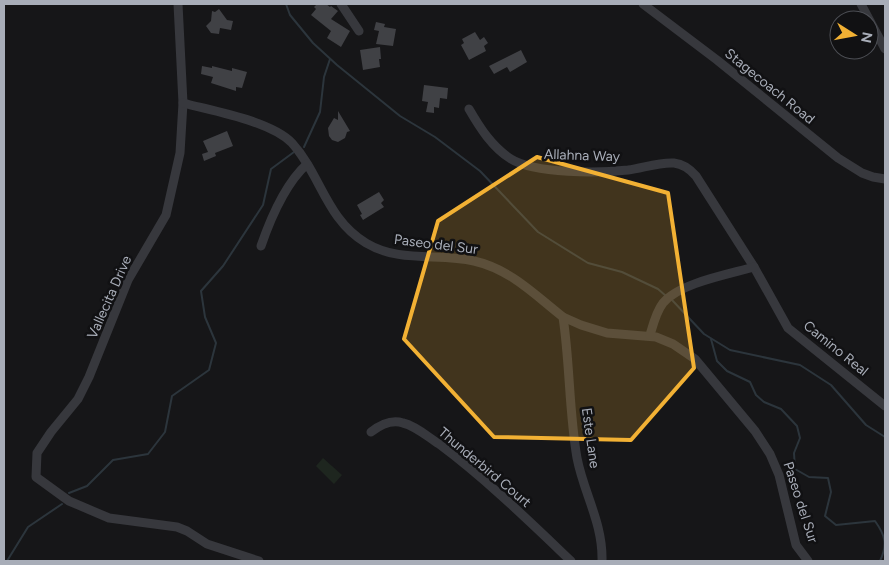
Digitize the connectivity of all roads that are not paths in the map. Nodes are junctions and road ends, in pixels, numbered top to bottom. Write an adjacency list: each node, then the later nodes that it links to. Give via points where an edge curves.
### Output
1 (178, 4): 7 (street, Vallecita Drive)
2 (341, 4): 5 (street)
3 (643, 4): 10 (street, Stagecoach Road, via 844,162 867,175)
4 (862, 4): 6 (street)
5 (359, 30)
6 (885, 49)
7 (183, 103): 9 (street, Paseo del Sur, via 263,124 291,142); 17 (street, Vallecita Drive, via 180,154 166,215 128,280 78,399 37,453 36,477 69,501 109,518 178,527 207,544)
8 (469, 109): 12 (street, Allahna Way, via 496,147 522,164 587,172 667,163 687,167)
9 (307, 164): 11 (street, via 284,196); 13 (street, Paseo del Sur, via 341,221 366,243 394,254 466,259 491,266 512,276)
10 (885, 179)
11 (262, 246)
12 (754, 267): 14 (street, via 701,282 669,297 658,310); 15 (street, Camino Real, via 788,328)
13 (563, 317): 14 (street, Paseo del Sur, via 607,333); 19 (street, Este Lane, via 577,457 599,528)
14 (650, 335): 20 (street, Paseo del Sur, via 668,341 695,359 759,437 776,468 796,545)
15 (885, 406)
16 (371, 432): 18 (street, Thunderbird Court, via 383,424 396,422 422,433 463,463)
17 (259, 561)
18 (571, 561)
19 (602, 561)
20 (808, 561)

